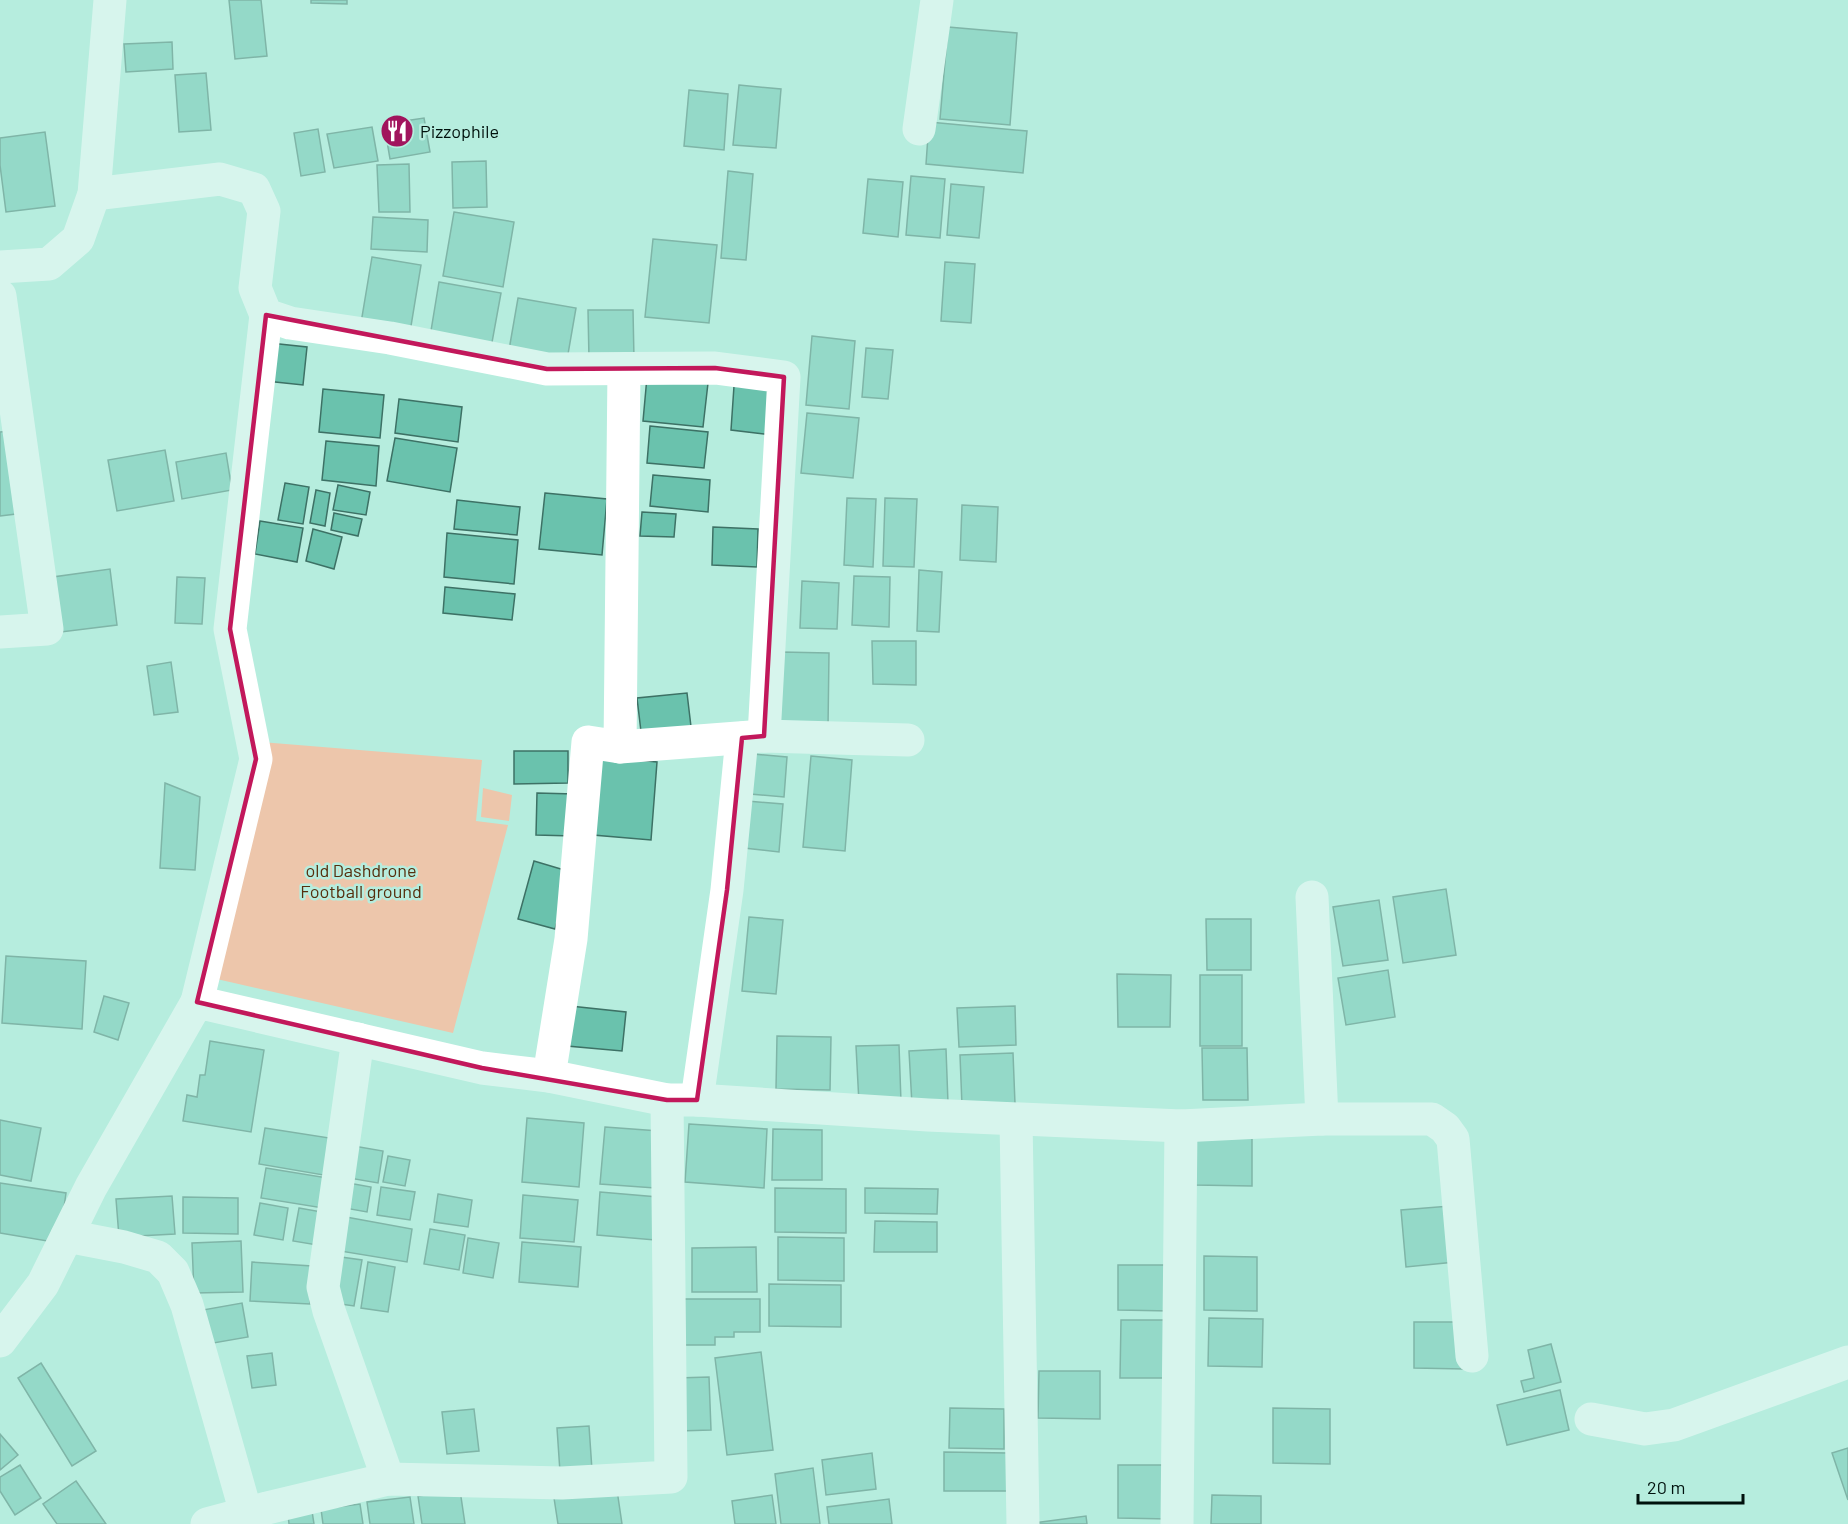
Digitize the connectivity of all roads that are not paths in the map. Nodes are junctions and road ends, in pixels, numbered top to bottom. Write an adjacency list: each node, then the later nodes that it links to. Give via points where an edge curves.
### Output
1 (110, 0): 4 (street)
2 (937, 0): 3 (street)
3 (919, 129)
4 (94, 194): 5 (street, via 78,239 49,264); 7 (street, via 220,179 254,189 264,211 255,288)
5 (0, 267)
6 (0, 296): 9 (street, via 47,629)
7 (266, 315): 8 (street, via 290,323 547,369); 14 (street, via 230,629 256,759)
8 (624, 369): 10 (street, via 715,368 784,377); 12 (street)
9 (0, 632)
10 (753, 737): 11 (street); 12 (street); 17 (street, via 727,890)
11 (908, 740)
12 (620, 747): 16 (street, via 588,742 571,939)
13 (1312, 897): 18 (street)
14 (196, 1002): 15 (street); 21 (street)
15 (358, 1039): 16 (street, via 482,1068); 26 (street, via 323,1287)
16 (549, 1076): 17 (street)
17 (682, 1100): 19 (street); 26 (street, via 671,1477 561,1483)
18 (1322, 1119): 20 (street); 23 (street, via 1432,1119 1453,1139)
19 (1016, 1120): 20 (street); 29 (street)
20 (1181, 1126): 30 (street)
21 (67, 1236): 22 (street, via 43,1284); 27 (street, via 158,1257 173,1272 187,1305)
22 (0, 1341)
23 (1472, 1356)
24 (1848, 1362): 25 (street, via 1674,1425 1645,1429)
25 (1591, 1419)
26 (388, 1479): 27 (street)
27 (246, 1514): 28 (street)
28 (207, 1524)
29 (1023, 1524)
30 (1177, 1524)

